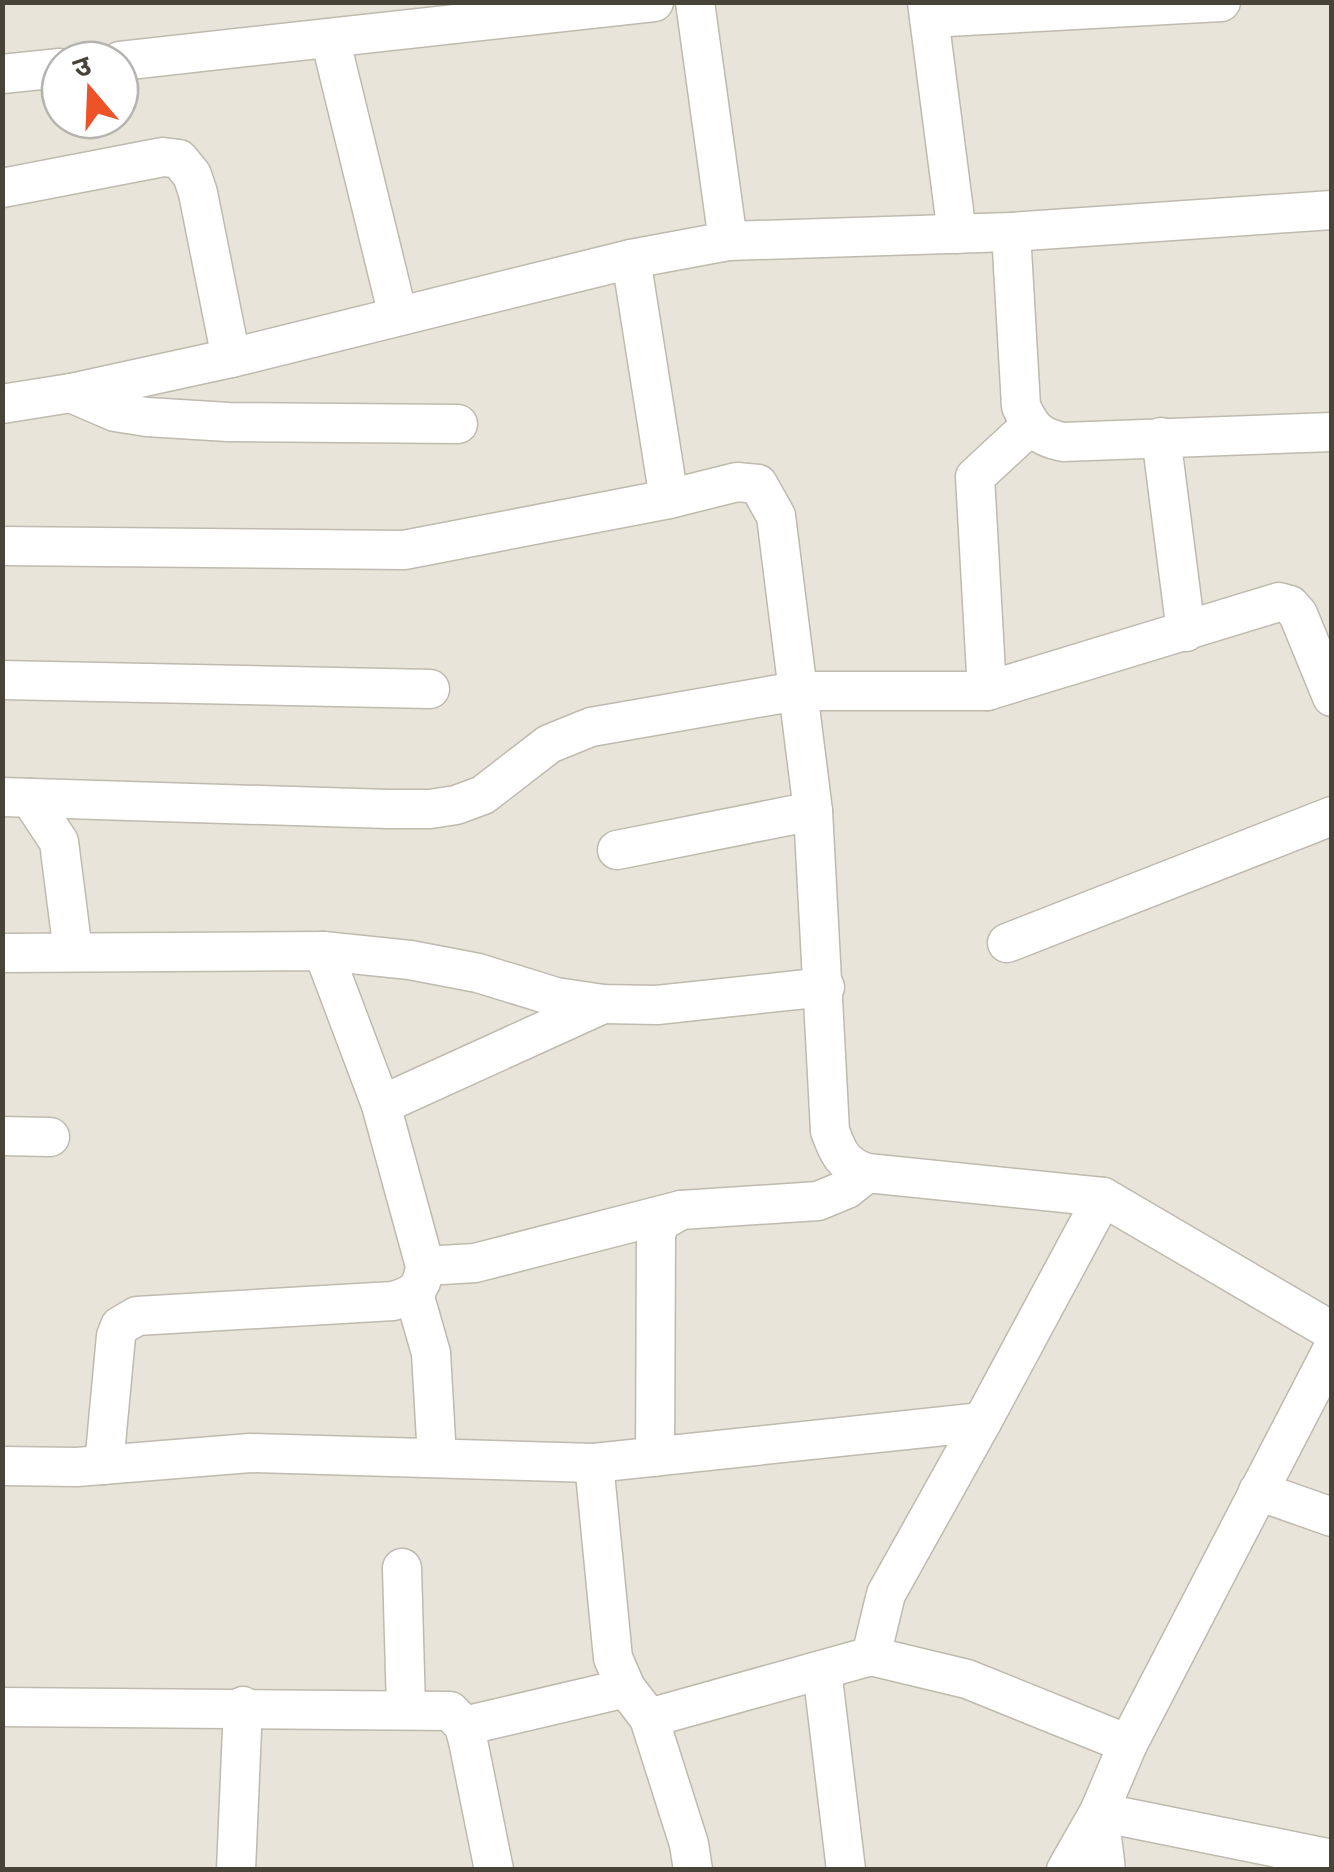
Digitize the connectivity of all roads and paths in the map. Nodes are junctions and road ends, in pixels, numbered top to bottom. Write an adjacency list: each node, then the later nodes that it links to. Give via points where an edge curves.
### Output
1 (654, 2): 5 (street)
2 (695, 2): 13 (street)
3 (1221, 2): 4 (street)
4 (928, 10): 12 (street)
5 (330, 38): 6 (street); 15 (street)
6 (140, 60)
7 (40, 70): 8 (street)
8 (2, 74)
9 (2, 188): 16 (street, via 179,159 198,193)
10 (1332, 210): 11 (street)
11 (1011, 232): 12 (street); 20 (street, via 1018,381)
12 (957, 234): 13 (street)
13 (728, 240): 14 (street)
14 (631, 259): 15 (street); 23 (street)
15 (398, 316): 16 (street)
16 (231, 358): 17 (street)
17 (71, 394): 18 (street); 19 (street, via 148,418)
18 (2, 404)
19 (458, 424)
20 (1030, 426): 22 (street, via 1042,438 1064,442); 29 (street, via 975,477)
21 (1332, 432): 22 (street)
22 (1161, 437): 25 (street)
23 (669, 499): 24 (street, via 404,550); 28 (street, via 736,482 758,484 776,516)
24 (2, 546)
25 (1186, 632): 29 (street); 30 (street, via 1261,606 1290,606)
26 (2, 680): 27 (street)
27 (430, 688)
28 (798, 691): 29 (street); 31 (street, via 592,726 549,744 483,795 430,809); 32 (street)
29 (987, 691)
30 (1332, 697)
31 (16, 797): 37 (street, via 59,842)
32 (812, 812): 34 (street); 39 (street)
33 (1332, 816): 35 (street)
34 (617, 850)
35 (1006, 942)
36 (323, 951): 37 (street); 40 (street, via 410,960); 41 (street)
37 (73, 952): 38 (street)
38 (2, 953)
39 (824, 987): 40 (street, via 657,1005); 44 (street, via 830,1131 838,1155)
40 (603, 1004): 41 (street)
41 (381, 1105): 47 (street)
42 (2, 1136): 43 (street)
43 (50, 1137)
44 (867, 1174): 45 (street); 46 (street, via 818,1202)
45 (1103, 1198): 48 (street); 50 (street)
46 (681, 1210): 47 (street); 51 (street, via 660,1222 656,1235)
47 (420, 1280): 52 (street); 54 (street, via 393,1301 127,1319 116,1336)
48 (1332, 1331)
49 (1332, 1350): 56 (street)
50 (982, 1422): 51 (street); 59 (street, via 886,1594)
51 (655, 1457): 53 (street)
52 (438, 1458): 53 (street); 54 (street, via 250,1453)
53 (594, 1463): 61 (street, via 609,1636)
54 (104, 1465): 55 (street)
55 (2, 1466)
56 (1258, 1490): 57 (street); 67 (street)
57 (1332, 1518)
58 (402, 1568): 64 (street)
59 (872, 1656): 60 (street); 67 (street, via 967,1679)
60 (822, 1670): 65 (street); 73 (street)
61 (626, 1688): 65 (street); 66 (street)
62 (2, 1706): 63 (street)
63 (242, 1706): 64 (street); 70 (street)
64 (406, 1708): 66 (street, via 450,1711)
65 (649, 1718): 72 (street)
66 (464, 1726): 71 (street)
67 (1128, 1744): 68 (street)
68 (1099, 1812): 69 (street); 74 (street); 75 (street)
69 (1332, 1859)
70 (236, 1870)
71 (494, 1870)
72 (693, 1870)
73 (846, 1870)
74 (1066, 1870)
75 (1106, 1870)

